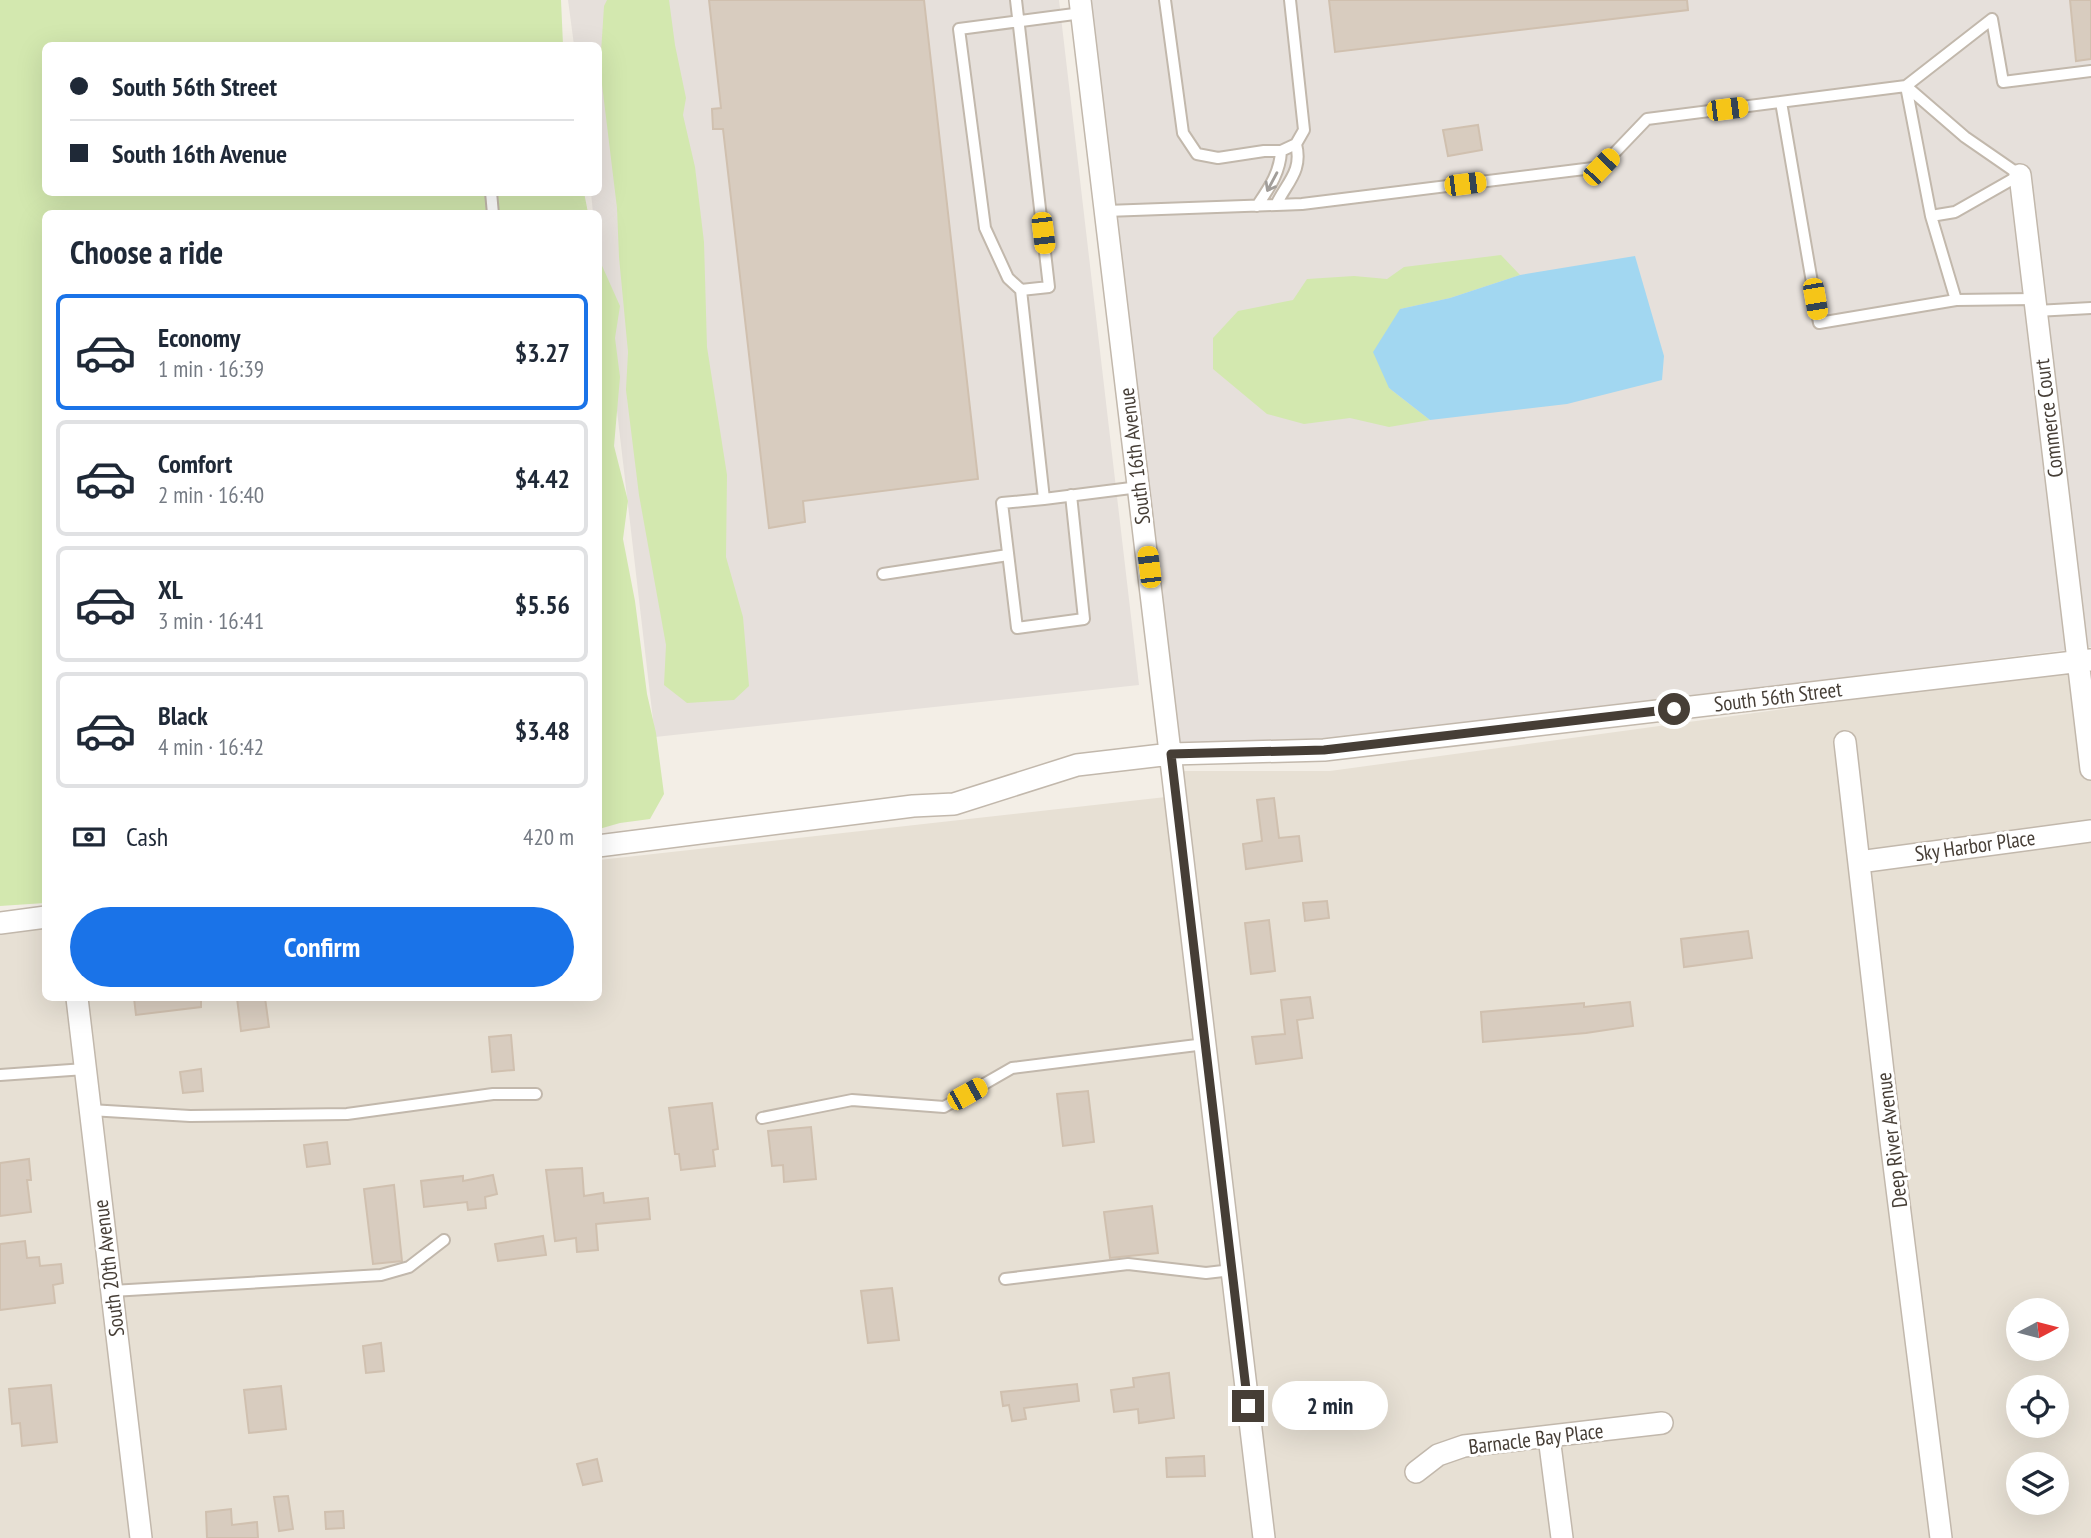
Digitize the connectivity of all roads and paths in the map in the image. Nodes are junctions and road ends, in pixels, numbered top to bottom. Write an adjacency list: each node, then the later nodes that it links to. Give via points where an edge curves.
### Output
1 (1016, 0): 5 (lane)
2 (1165, 0): 10 (lane, via 1183,133 1197,153 1218,158)
3 (1290, 0): 9 (lane, via 1304,130)
4 (1081, 6): 5 (lane); 14 (street, South 16th Avenue)
5 (1019, 21): 16 (lane, via 1049,287); 16 (lane, via 959,29 985,228 1008,278)
6 (2091, 71): 7 (lane, via 2003,82 1992,19)
7 (1906, 86): 8 (lane); 11 (lane, via 1965,137); 15 (lane)
8 (1781, 102): 12 (lane, via 1647,119 1601,167); 17 (lane, via 1819,324)
9 (1296, 144): 10 (lane); 12 (lane, via 1300,158 1296,171)
10 (1281, 151): 13 (lane, one-way to 13, via 1275,176)
11 (2020, 175): 15 (lane, via 1955,212); 18 (street, Commerce Court)
12 (1276, 205): 13 (lane)
13 (1257, 206): 14 (lane)
14 (1106, 211): 20 (street, South 16th Avenue)
15 (1931, 216): 17 (lane)
16 (1021, 290): 22 (lane)
17 (1956, 300): 18 (lane)
18 (2036, 305): 19 (lane); 25 (street, Commerce Court)
19 (2091, 308)
20 (1139, 487): 21 (lane); 27 (street, South 16th Avenue)
21 (1071, 495): 22 (lane); 23 (lane, via 1084,619 1017,628)
22 (1044, 499): 23 (lane, via 1002,503)
23 (1008, 555): 24 (lane)
24 (883, 574)
25 (2085, 661): 27 (street, South 56th Street, via 1324,750); 28 (street, Commerce Court)
26 (1845, 742): 31 (street, Deep River Avenue)
27 (1171, 754): 30 (street, South 56th Street, via 1077,765 954,804); 35 (street, South 16th Avenue)
28 (2091, 769)
29 (2091, 831): 31 (street, Sky Harbor Place)
30 (602, 845)
31 (1859, 862): 51 (street, Deep River Avenue)
32 (42, 918): 33 (street)
33 (0, 923)
34 (77, 1001): 36 (street, South 20th Avenue)
35 (1206, 1044): 40 (lane, via 1012,1068 944,1107 852,1100); 42 (street, South 16th Avenue)
36 (85, 1069): 37 (lane); 39 (street, South 20th Avenue)
37 (0, 1074)
38 (536, 1094): 39 (lane, via 493,1094 347,1114 190,1116)
39 (90, 1110): 44 (street, South 20th Avenue)
40 (762, 1118)
41 (444, 1240): 44 (lane, via 409,1267 381,1275)
42 (1232, 1270): 43 (lane, via 1206,1273 1128,1264); 49 (street, South 16th Avenue)
43 (1005, 1279)
44 (112, 1291): 48 (street, South 20th Avenue)
45 (1662, 1423): 46 (street, Barnacle Bay Place)
46 (1549, 1437): 47 (street, Barnacle Bay Place, via 1464,1446 1438,1455); 50 (street)
47 (1416, 1472)
48 (141, 1538)
49 (1264, 1538)
50 (1562, 1538)
51 (1941, 1538)

